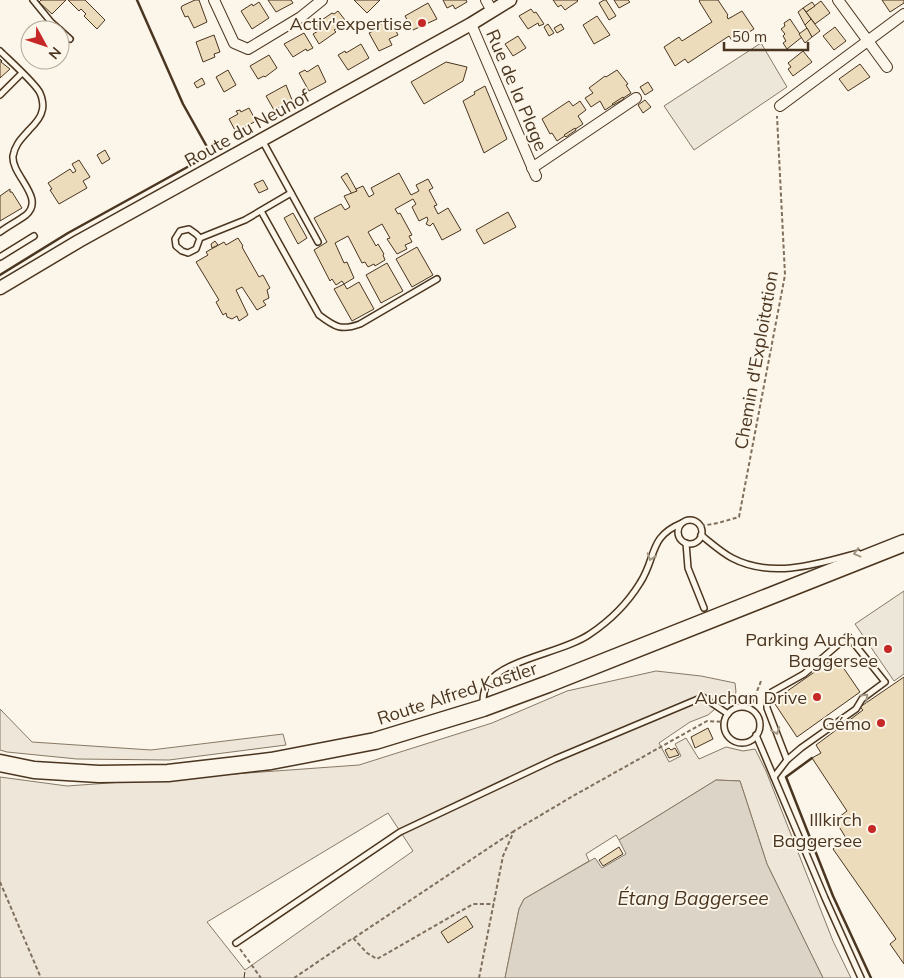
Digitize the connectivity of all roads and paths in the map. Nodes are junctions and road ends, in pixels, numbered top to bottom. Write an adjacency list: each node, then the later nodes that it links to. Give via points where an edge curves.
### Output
1 (33, 0): 8 (lane)
2 (214, 0): 3 (street, via 234,43 248,49 301,18)
3 (322, 0)
4 (510, 0): 6 (street, Route du Neuhof)
5 (838, 0): 10 (street)
6 (489, 6): 9 (street, Route du Neuhof)
7 (904, 14): 10 (street)
8 (48, 20)
9 (471, 24): 15 (street, Rue de la Plage, via 534,172); 17 (street, Route du Neuhof)
10 (868, 40): 12 (street); 16 (street)
11 (0, 51): 13 (lane)
12 (887, 67)
13 (22, 73): 14 (lane); 20 (lane, via 40,92 42,104 42,112 16,144 13,157 15,168 32,198 31,207 28,214)
14 (0, 95)
15 (636, 98)
16 (780, 106): 28 (path, Chemin d'Exploitation, via 777,114 785,275 748,477 740,517)
17 (262, 140): 18 (lane); 26 (street, Route du Neuhof)
18 (291, 193): 19 (lane); 23 (lane)
19 (261, 211): 22 (lane); 25 (lane, via 319,315 333,325 346,329 360,324)
20 (0, 232)
21 (34, 236): 24 (lane)
22 (200, 238): 22 (lane, via 189,229 180,231 175,239 176,246 188,253 196,249)
23 (318, 242)
24 (0, 257)
25 (437, 280)
26 (0, 288)
27 (682, 523): 28 (lane, via 692,520); 31 (lane, via 678,532); 34 (lane, one-way to 34, via 669,529 656,544 642,580 610,620 585,638 501,671 486,684)
28 (700, 526): 29 (lane)
29 (701, 535): 30 (lane, one-way to 29, via 782,570 763,568 733,558); 31 (lane, via 697,541)
30 (904, 542): 34 (main road, Route Alfred Kastler)
31 (686, 543): 32 (lane, via 688,568)
32 (704, 608)
33 (761, 681): 35 (path)
34 (483, 708): 40 (main road, Route Alfred Kastler, via 374,741 270,761 168,773 99,774 34,770)
35 (750, 709): 36 (lane, via 738,707); 38 (lane, via 760,724)
36 (728, 714): 37 (lane); 46 (lane, via 703,697 555,758 400,832)
37 (724, 722): 38 (lane, via 726,734 735,742 747,742); 42 (path, via 707,721)
38 (756, 735): 41 (lane)
39 (787, 760): 39 (lane, one-way to 39, via 856,709 862,699 885,682 848,636 804,674 772,692 767,700 767,708); 41 (lane)
40 (0, 763)
41 (774, 777): 51 (lane)
42 (514, 831): 44 (path, via 503,856); 45 (path)
43 (0, 882): 47 (path)
44 (494, 904): 45 (path, via 474,904 377,959); 50 (path)
45 (353, 938): 49 (path)
46 (236, 943): 48 (path)
47 (41, 978)
48 (261, 978)
49 (294, 978)
50 (479, 978)
51 (861, 978)

